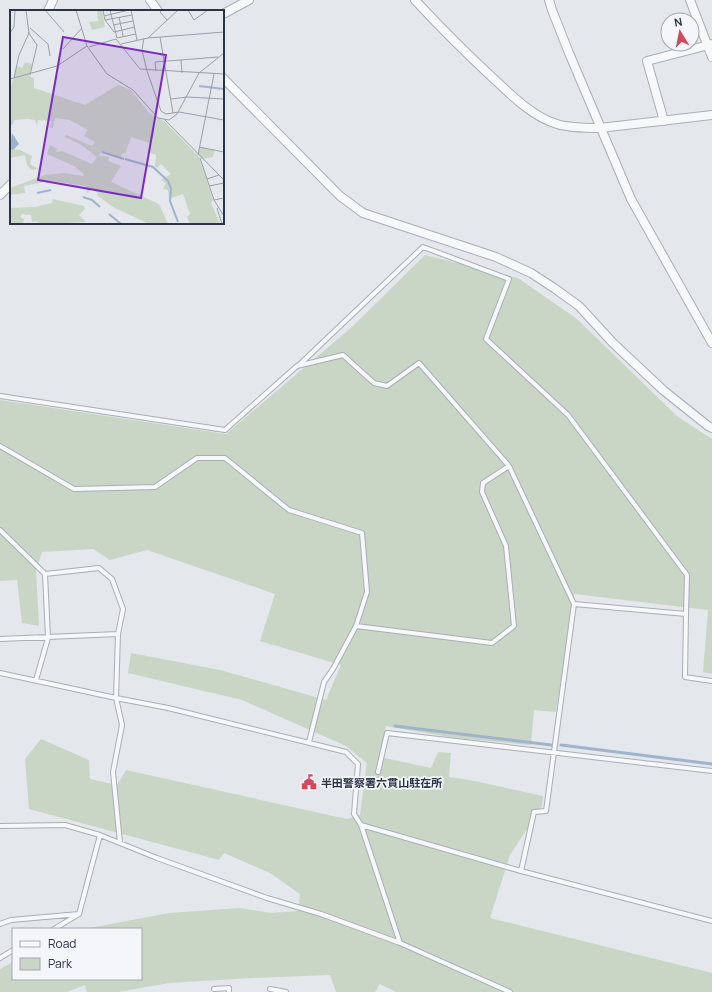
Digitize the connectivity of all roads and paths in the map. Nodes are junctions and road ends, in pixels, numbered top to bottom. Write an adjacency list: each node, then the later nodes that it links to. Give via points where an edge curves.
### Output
1 (53, 0): 7 (street)
2 (150, 0): 8 (street)
3 (249, 0): 9 (street)
4 (415, 0): 15 (street, via 508,93 537,114 558,124)
5 (549, 0): 15 (street)
6 (690, 0): 10 (street)
7 (48, 10)
8 (157, 10)
9 (224, 13)
10 (710, 44): 11 (street); 14 (street, via 647,61)
11 (712, 57)
12 (224, 79): 21 (street, via 340,196 363,213 496,257 531,273 579,306 613,343 663,390)
13 (712, 115): 14 (street)
14 (664, 121): 15 (street)
15 (600, 128): 18 (street, via 631,199)
16 (10, 185): 17 (street)
17 (0, 194)
18 (712, 343)
19 (297, 366): 20 (lane, via 225,430); 23 (lane, via 343,355 374,383 388,386 419,363); 27 (lane, via 423,247 509,279 486,339 568,415 687,575)
20 (0, 396)
21 (712, 428)
22 (0, 446): 28 (lane, via 74,489 155,486 197,458 225,458 289,510 362,533 367,592)
23 (509, 466): 26 (lane); 28 (lane, via 483,483 482,492 506,546 514,626 492,643)
24 (0, 530): 25 (lane)
25 (44, 574): 29 (lane, via 99,568 112,579 123,609); 30 (lane)
26 (574, 604): 27 (lane); 37 (lane)
27 (686, 614): 34 (lane, via 685,677)
28 (356, 626): 36 (lane, via 324,682)
29 (118, 634): 30 (lane); 35 (lane)
30 (48, 638): 31 (lane); 33 (lane)
31 (0, 639)
32 (0, 673): 33 (lane)
33 (36, 680): 35 (lane)
34 (712, 681)
35 (116, 698): 36 (lane); 43 (lane, via 122,725 113,772)
36 (309, 742): 40 (lane, via 346,752 358,764 354,814)
37 (553, 752): 38 (lane); 39 (lane, via 387,733); 44 (lane, via 546,811 534,812)
38 (712, 771)
39 (378, 772)
40 (361, 825): 44 (lane); 49 (lane)
41 (0, 826): 42 (lane, via 64,825)
42 (100, 835): 43 (lane); 45 (lane)
43 (120, 843): 49 (lane, via 245,890)
44 (521, 871): 46 (lane)
45 (79, 914): 47 (lane, via 11,920); 48 (lane)
46 (712, 921)
47 (0, 924)
48 (56, 928)
49 (400, 943): 56 (lane)
50 (12, 951): 51 (lane)
51 (0, 958)
52 (214, 989): 54 (lane, via 229,988)
53 (270, 989): 55 (lane)
54 (229, 992)
55 (286, 992)
56 (510, 992)

